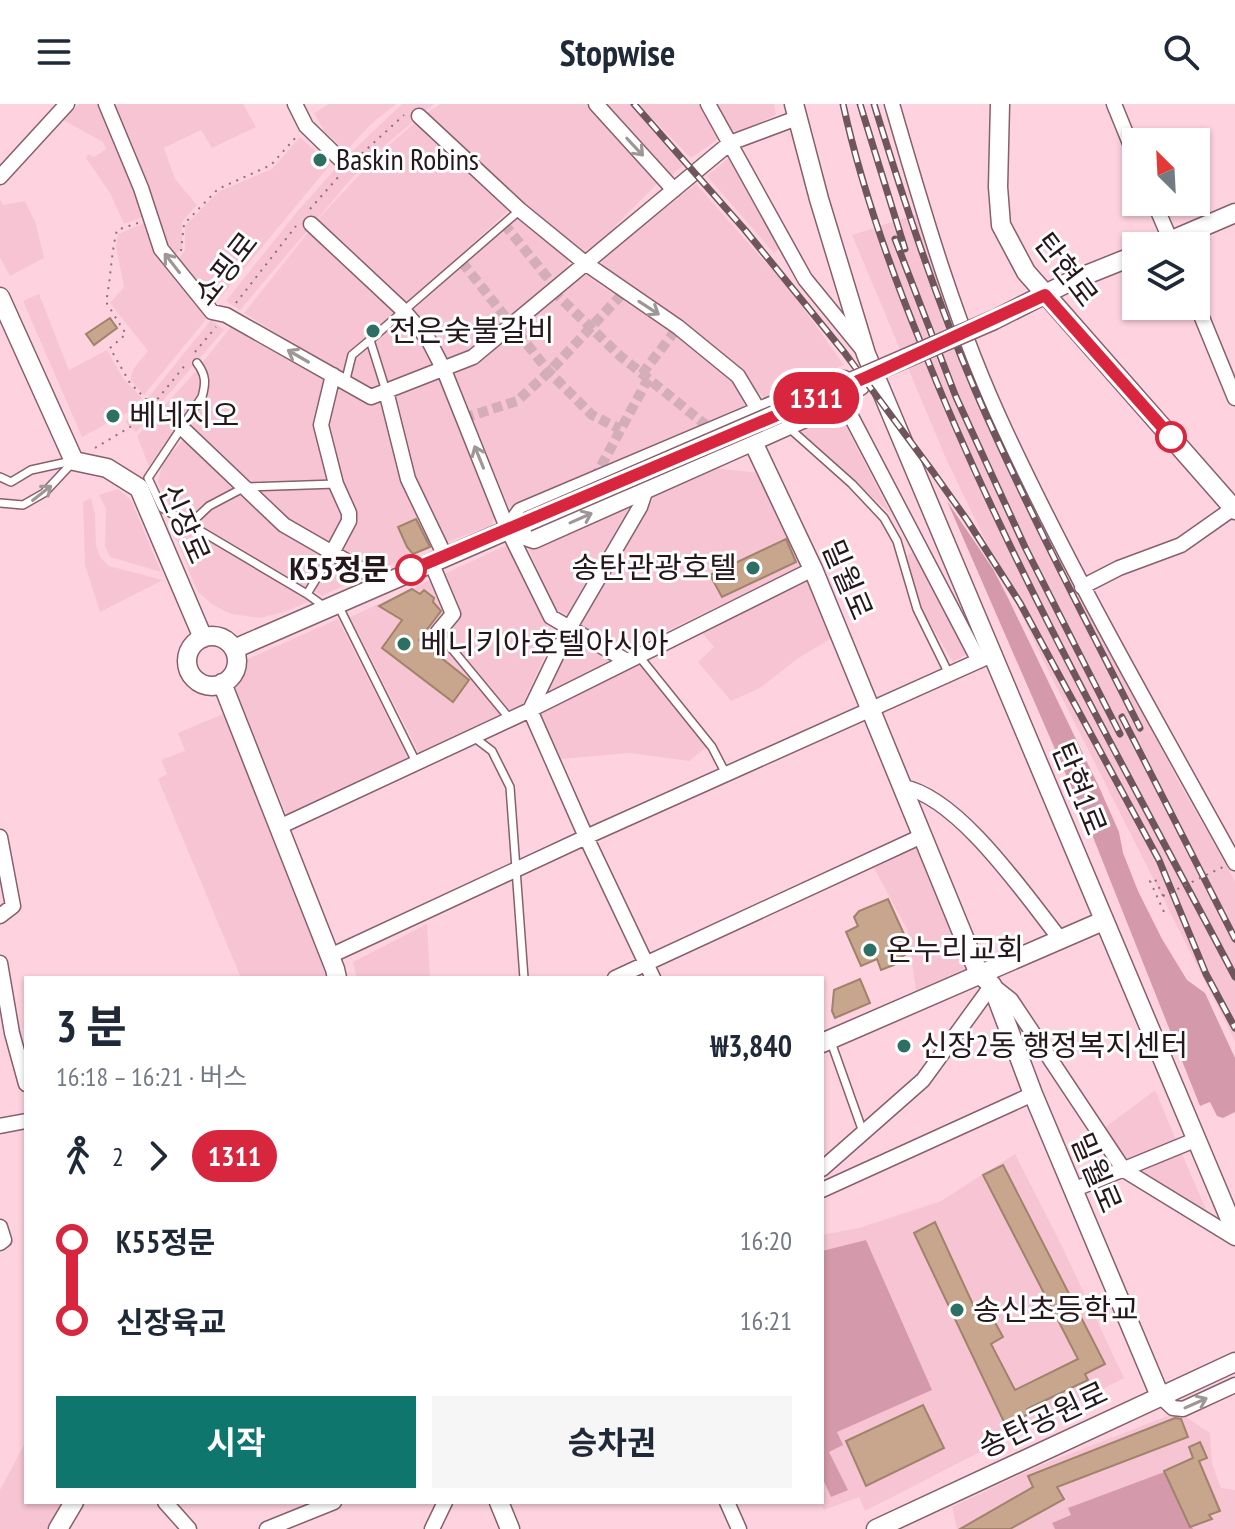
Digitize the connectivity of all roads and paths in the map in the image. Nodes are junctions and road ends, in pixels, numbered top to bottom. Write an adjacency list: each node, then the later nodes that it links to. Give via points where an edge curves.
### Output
1 (67, 104): 15 (street)
2 (108, 104): 19 (street)
3 (295, 104): 11 (street)
4 (596, 104): 16 (street, one-way to 16)
5 (708, 104): 13 (street)
6 (892, 104): 56 (street, via 952,299 1004,428)
7 (1000, 104): 25 (street, 탄현로, via 1001,225)
8 (1114, 104): 12 (street)
9 (796, 111): 13 (street); 32 (street)
10 (415, 112): 17 (street); 28 (path, 쇼핑로, via 347,166)
11 (306, 126): 14 (street); 23 (path, via 271,165 218,189 184,224 183,249)
12 (1124, 128)
13 (730, 143): 16 (street); 32 (street, via 805,279)
14 (342, 161)
15 (0, 177)
16 (674, 190): 24 (street)
17 (520, 210): 24 (street); 27 (lane)
18 (1235, 213): 21 (street)
19 (150, 218): 23 (street); 38 (path, via 117,230 106,302 126,334 110,348 130,383)
20 (311, 224): 27 (street)
21 (1193, 232)
22 (1122, 261): 25 (street)
23 (171, 262): 28 (street, one-way to 23, via 212,312)
24 (585, 263): 33 (street, via 473,357); 39 (street, one-way to 39, via 703,345 738,376)
25 (1045, 295): 49 (street, 탄현로); 51 (street, bridge)
26 (0, 297): 43 (street)
27 (404, 311): 30 (lane); 33 (street, via 428,339)
28 (226, 315): 34 (street, one-way to 28); 38 (path, 쇼핑로)
29 (1203, 320): 36 (street)
30 (370, 340): 34 (lane, via 352,355); 35 (lane)
31 (197, 363): 41 (lane, via 206,383)
32 (872, 367): 37 (street, via 840,395); 39 (street); 64 (street, 탄현1로)
33 (444, 370): 35 (street); 51 (street, one-way to 33)
34 (339, 379): 35 (street, via 371,397); 45 (street, via 321,425)
35 (386, 391): 53 (street, via 408,479)
36 (1235, 398)
37 (843, 401): 40 (street); 64 (street)
38 (152, 405): 43 (path, 쇼핑로, via 130,427)
39 (759, 411): 51 (street, via 521,512)
40 (787, 426): 42 (street); 65 (lane, via 884,518 897,541 917,609)
41 (182, 428): 46 (street); 50 (lane, via 148,478 162,508)
42 (753, 442): 47 (street); 54 (street, 밀월로)
43 (74, 461): 44 (lane, via 31,470 11,482); 48 (lane, one-way to 43, via 23,505 44,493); 61 (street, 신장로, via 107,468 139,488)
44 (0, 477)
45 (336, 484): 46 (lane); 52 (street, via 349,521)
46 (245, 487): 50 (lane, via 209,506); 52 (street, via 284,525)
47 (646, 489): 51 (street, one-way to 47, via 534,539); 59 (street)
48 (0, 503)
49 (1235, 508): 56 (street, via 1181,545)
50 (190, 524): 57 (lane)
51 (508, 530): 53 (street); 59 (street, via 551,617)
52 (332, 553): 55 (street); 57 (lane)
53 (438, 559): 55 (street); 60 (street, via 453,614)
54 (813, 569): 63 (street); 67 (street, 밀월로)
55 (383, 582): 58 (street)
56 (1082, 587): 78 (street)
57 (307, 594): 58 (lane)
58 (331, 605): 62 (street); 71 (lane)
59 (570, 627): 63 (street); 68 (street)
60 (438, 632): 69 (lane)
61 (203, 638): 62 (street, via 224,639); 66 (street, via 189,651 189,670 202,684)
62 (234, 649): 66 (street, via 235,669)
63 (633, 658): 68 (street); 72 (lane, via 712,747)
64 (986, 658): 65 (street); 82 (street, 탄현1로)
65 (949, 674): 67 (street)
66 (222, 683): 74 (street)
67 (871, 708): 72 (street); 73 (street, 밀월로)
68 (530, 710): 69 (street); 77 (street)
69 (510, 719): 70 (street)
70 (473, 736): 71 (street); 79 (lane, via 492,751 510,787)
71 (416, 762): 74 (street)
72 (726, 774): 77 (street)
73 (903, 787): 75 (street, 밀월로); 83 (street, via 919,790 977,835)
74 (279, 827): 84 (street)
75 (922, 836): 86 (street); 91 (street, 밀월로)
76 (0, 837): 81 (street, via 13,906)
77 (586, 837): 79 (street); 86 (street)
78 (1230, 864): 80 (path, bridge, via 1163,896 1155,879 1150,881)
79 (517, 871): 84 (street); 88 (lane)
80 (1164, 912)
81 (0, 916)
82 (1103, 921): 83 (street); 98 (street, 탄현1로)
83 (1061, 940): 91 (street)
84 (330, 956): 87 (street)
85 (0, 963): 93 (street)
86 (645, 963): 89 (street); 90 (street)
87 (336, 976)
88 (524, 976)
89 (619, 976)
90 (652, 976)
91 (985, 979): 92 (street); 94 (street, 밀월로); 97 (street, via 923,1080); 100 (street, via 1011,1000)
92 (826, 1041): 97 (lane)
93 (24, 1077)
94 (1033, 1094): 101 (street); 102 (street, 밀월로)
95 (24, 1121): 96 (street)
96 (0, 1126)
97 (864, 1133): 99 (street)
98 (1195, 1140): 100 (street); 104 (street, 탄현1로)
99 (824, 1167)
100 (1124, 1170): 102 (street); 105 (street)
101 (824, 1189)
102 (1073, 1190): 109 (street, 밀월로)
103 (0, 1227): 106 (street)
104 (1235, 1231)
105 (1235, 1238)
106 (0, 1243)
107 (1235, 1362): 109 (street, 송탄공원로)
108 (1235, 1385): 109 (street, one-way to 108, via 1173,1408 1183,1409)
109 (1160, 1396): 116 (street, 송탄공원로)
110 (73, 1504): 117 (street)
111 (171, 1504): 118 (street)
112 (329, 1504): 119 (street)
113 (444, 1504): 120 (street)
114 (504, 1504): 121 (street)
115 (728, 1504): 122 (street)
116 (900, 1524): 123 (street, 송탄공원로)
117 (58, 1529)
118 (189, 1529)
119 (267, 1529)
120 (432, 1529)
121 (510, 1529)
122 (739, 1529)
123 (876, 1529)

